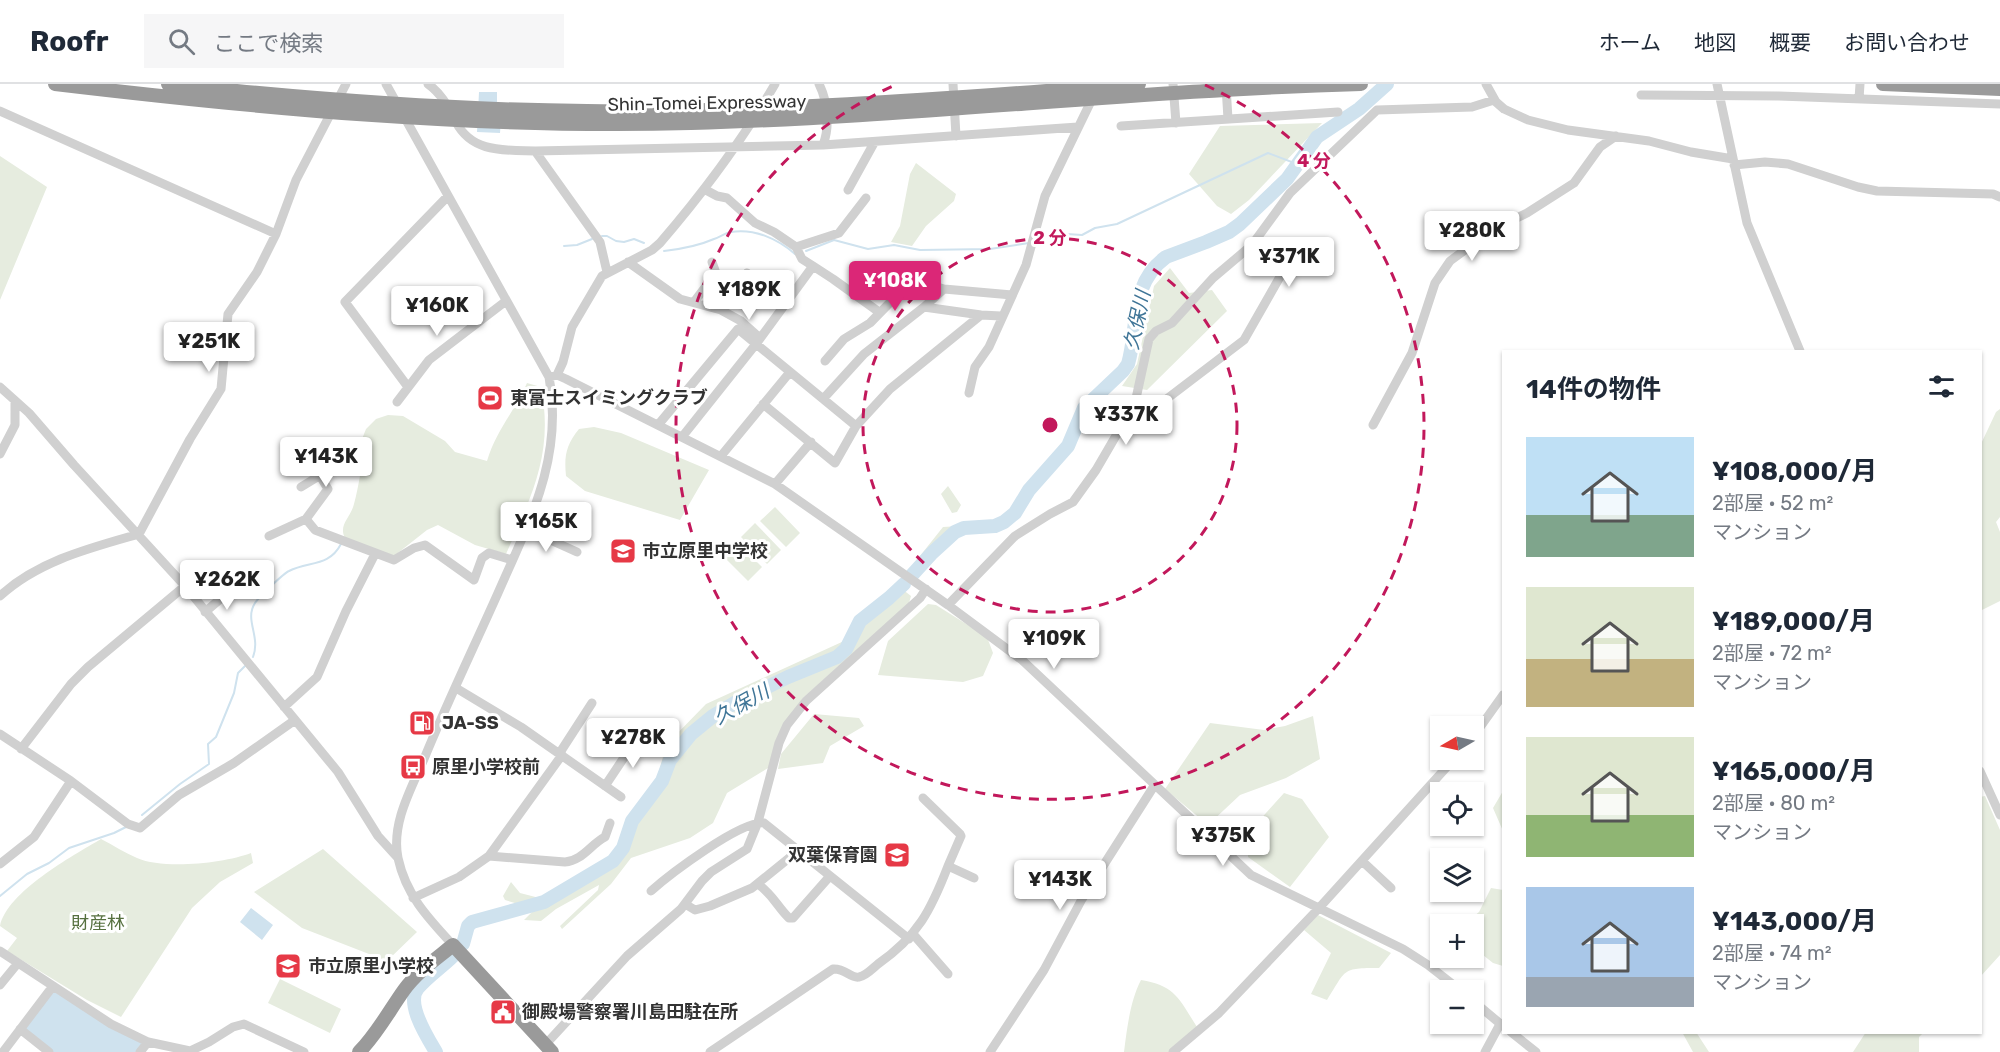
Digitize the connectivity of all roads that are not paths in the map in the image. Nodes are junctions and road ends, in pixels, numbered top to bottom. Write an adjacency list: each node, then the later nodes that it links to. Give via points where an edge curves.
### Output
1 (55, 84): 13 (highway, Shin-Tomei Expressway, via 379,117 598,124 807,119)
2 (168, 84): 10 (highway, Shin-Tomei Expressway, via 379,104 588,111 806,107)
3 (346, 84): 42 (street, via 296,180)
4 (386, 84): 39 (street)
5 (428, 84): 35 (street, via 440,94 462,133 477,144 484,148)
6 (775, 84): 34 (street)
7 (819, 84): 33 (street, via 827,132)
8 (952, 84): 30 (street)
9 (1100, 84): 29 (street)
10 (1139, 84)
11 (1173, 84): 27 (street)
12 (1225, 84): 26 (street)
13 (1361, 84)
14 (1486, 84): 22 (street)
15 (1717, 84): 19 (street)
16 (1860, 84): 21 (street)
17 (1883, 84): 18 (highway)
18 (2000, 89)
19 (1719, 94): 20 (street); 21 (street); 36 (street)
20 (1641, 95)
21 (1859, 99): 23 (street)
22 (1494, 100): 31 (street, via 1528,120); 43 (street, via 1472,107 1377,110 1290,193)
23 (2000, 105)
24 (0, 111): 42 (street)
25 (1338, 112): 26 (street)
26 (1228, 119): 27 (street)
27 (1176, 123): 28 (street)
28 (1121, 126)
29 (1078, 127): 30 (street); 51 (street, via 1045,196 1031,251)
30 (956, 136): 32 (street)
31 (1616, 136): 36 (street); 73 (street, via 1600,147 1574,183 1492,230 1450,261 1435,283 1412,353)
32 (874, 143): 33 (street); 38 (street)
33 (823, 145): 34 (street)
34 (735, 147): 35 (street); 37 (street)
35 (535, 151): 48 (street, via 600,242)
36 (1733, 162): 40 (street, via 1788,164 1877,191); 60 (street, via 1747,223)
37 (704, 189): 44 (street, via 727,198 755,223); 45 (street, via 660,243)
38 (848, 190)
39 (448, 196): 52 (street); 65 (street, via 345,302)
40 (2000, 196)
41 (866, 198): 44 (street, via 839,233)
42 (276, 234): 85 (street, via 257,272 228,314 221,389)
43 (1252, 245): 71 (street, via 1149,339 1135,403); 71 (street, via 1281,275 1251,331 1143,417)
44 (796, 247): 47 (street, via 802,259)
45 (628, 262): 48 (street); 53 (street, via 680,299)
46 (711, 262): 53 (street, via 716,273)
47 (813, 266): 56 (street); 59 (street)
48 (607, 272): 63 (street, via 572,327 563,362)
49 (747, 273): 55 (street)
50 (944, 289): 51 (street); 54 (street); 56 (street, via 910,282)
51 (1012, 295): 58 (street)
52 (506, 301): 63 (street); 65 (street, via 429,360)
53 (694, 302): 55 (street)
54 (924, 307): 57 (street); 67 (street, via 864,354)
55 (721, 310): 59 (street, via 741,321)
56 (879, 312): 61 (street, via 870,323 844,339)
57 (981, 315): 58 (street); 74 (street, via 890,389)
58 (1001, 316): 66 (street, via 989,347 975,368)
59 (758, 341): 62 (street); 72 (street, via 738,329); 75 (street)
60 (1800, 350)
61 (825, 361)
62 (790, 372): 67 (street); 70 (street)
63 (553, 376): 72 (street); 84 (street, via 551,450)
64 (0, 387): 68 (street)
65 (408, 387): 69 (street)
66 (969, 393)
67 (823, 399): 74 (street)
68 (15, 400): 77 (street, via 15,425); 85 (street)
69 (397, 402)
70 (763, 404): 76 (street); 78 (street)
71 (1127, 418): 94 (street, via 1073,502 1015,536)
72 (658, 425): 75 (street)
73 (1373, 425)
74 (856, 426): 76 (street, via 835,463)
75 (682, 437): 78 (street)
76 (811, 442): 81 (street)
77 (0, 454)
78 (721, 456): 81 (street)
79 (337, 465): 80 (street)
80 (320, 476): 82 (street); 83 (street, via 328,489)
81 (774, 483): 92 (street)
82 (301, 487)
83 (306, 519): 86 (street); 88 (street, via 315,530)
84 (526, 529): 87 (street); 89 (street)
85 (139, 534): 90 (street); 93 (street, via 47,564)
86 (269, 536)
87 (577, 552)
88 (375, 554): 89 (street, via 394,560 425,546 474,580 482,558 489,553); 99 (street, via 317,677)
89 (512, 560): 96 (street)
90 (185, 586): 95 (street); 104 (street, via 88,667)
91 (232, 589): 95 (street)
92 (926, 589): 94 (street); 114 (street, via 806,701 787,725)
93 (0, 596)
94 (948, 604): 110 (street, via 1022,660)
95 (205, 612): 99 (street)
96 (456, 688): 105 (street); 118 (street, via 404,806 397,837)
97 (1502, 696): 101 (street)
98 (592, 703): 105 (street)
99 (285, 707): 100 (street)
100 (295, 720): 108 (street, via 179,795 140,828 128,824); 118 (street, via 338,772 378,836)
101 (1484, 722)
102 (0, 735): 104 (street)
103 (637, 738): 109 (street)
104 (21, 749): 108 (street)
105 (561, 754): 109 (street); 117 (street)
106 (1444, 770): 119 (street)
107 (1982, 775): 113 (street)
108 (71, 781): 120 (street, via 34,837)
109 (605, 786): 111 (street)
110 (1154, 786): 129 (street, via 1251,875); 145 (street)
111 (621, 797)
112 (923, 798): 121 (street, via 961,836)
113 (2000, 815)
114 (758, 822): 116 (street); 126 (street, via 681,866); 128 (street, via 747,849 711,872)
115 (610, 823): 117 (street, via 605,837 575,861)
116 (799, 850): 122 (street); 124 (street)
117 (489, 856): 127 (street, via 459,877)
118 (398, 858): 127 (street)
119 (1362, 861): 125 (street); 129 (street)
120 (0, 864)
121 (948, 866): 123 (street); 130 (street, via 931,907)
122 (830, 876): 124 (street, via 793,918); 130 (street)
123 (974, 878)
124 (758, 884): 128 (street, via 710,906 695,910)
125 (1391, 888)
126 (651, 891)
127 (413, 898): 131 (street)
128 (685, 904): 143 (street, via 627,956)
129 (1319, 908): 135 (street, via 1403,949); 153 (street, via 1219,1013)
130 (911, 937): 134 (street); 152 (street, via 861,977 833,969)
131 (453, 945): 143 (highway); 151 (highway, via 418,974)
132 (1, 953): 133 (street)
133 (18, 963): 136 (street); 137 (street)
134 (948, 974)
135 (1447, 980)
136 (0, 985)
137 (53, 986): 140 (street); 142 (street, via 111,1024)
138 (1484, 1010): 139 (street)
139 (1502, 1025): 154 (street)
140 (20, 1029): 147 (street); 148 (street)
141 (1522, 1035): 146 (street)
142 (148, 1042): 144 (street); 149 (street)
143 (549, 1048)
144 (190, 1051): 150 (street, via 244,1024)
145 (992, 1051)
146 (1534, 1051)
147 (3, 1052)
148 (49, 1052)
149 (140, 1052)
150 (304, 1052)
151 (359, 1052)
152 (710, 1052)
153 (1173, 1052)
154 (1485, 1052)

